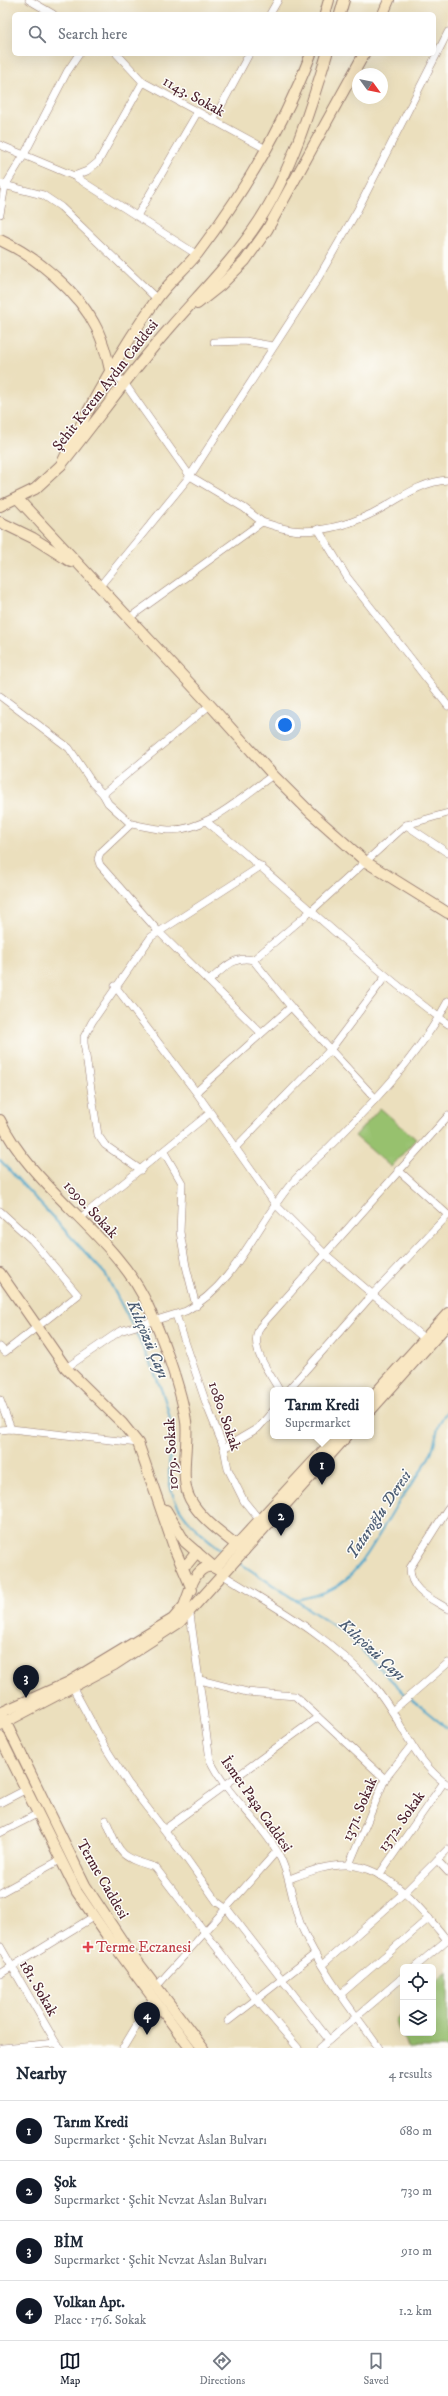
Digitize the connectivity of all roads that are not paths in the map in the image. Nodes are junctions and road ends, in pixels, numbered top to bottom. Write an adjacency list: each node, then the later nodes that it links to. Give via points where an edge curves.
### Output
1 (30, 0): 6 (street)
2 (278, 0): 7 (street)
3 (329, 0): 8 (main road)
4 (344, 0): 9 (main road)
5 (389, 0): 10 (main road)
6 (50, 12)
7 (271, 12)
8 (326, 12)
9 (341, 12)
10 (384, 12)
11 (448, 32): 18 (street)
12 (78, 56): 25 (street)
13 (119, 56): 20 (street, 1143. Sokak)
14 (248, 56): 22 (street)
15 (310, 56): 24 (main road, Şehit Kerem Aydın Caddesi)
16 (326, 56): 33 (main road, Şehit Kerem Aydın Caddesi, via 297,141 278,187 259,221 229,262)
17 (363, 56): 33 (main road, via 267,230 246,261)
18 (436, 56)
19 (436, 56): 35 (street, via 357,211 317,280)
20 (143, 82): 21 (street, 1143. Sokak); 26 (street, via 98,162 87,171)
21 (197, 113): 22 (street, 1143. Sokak); 29 (street)
22 (213, 121): 24 (street, 1143. Sokak)
23 (0, 145): 25 (street)
24 (266, 149): 31 (main road, Şehit Kerem Aydın Caddesi, via 234,204)
25 (24, 155): 26 (street); 27 (street)
26 (74, 176): 29 (street)
27 (2, 185): 28 (street); 32 (street, via 43,196 61,207)
28 (0, 214)
29 (137, 216): 31 (street)
30 (0, 240): 36 (main road, via 44,268 78,301 96,328)
31 (196, 254): 32 (main road, Şehit Kerem Aydın Caddesi)
32 (157, 300): 36 (main road, Şehit Kerem Aydın Caddesi)
33 (176, 321): 37 (main road, Şehit Kerem Aydın Caddesi)
34 (214, 342): 35 (street, via 244,341)
35 (273, 346): 39 (street)
36 (110, 370): 37 (street); 38 (main road, Şehit Kerem Aydın Caddesi)
37 (125, 384): 38 (main road, Şehit Kerem Aydın Caddesi); 39 (street)
38 (61, 465): 41 (main road, via 46,481)
39 (190, 476): 44 (street, via 244,508); 47 (street)
40 (448, 480): 45 (street, via 436,480 360,518)
41 (18, 499): 42 (main road); 46 (main road)
42 (0, 506)
43 (0, 522): 46 (main road, via 33,538)
44 (262, 522): 45 (street, via 292,530); 48 (street)
45 (318, 529): 51 (street, via 347,577)
46 (84, 571): 47 (main road)
47 (100, 586): 48 (main road)
48 (129, 618): 50 (main road)
49 (0, 696): 53 (street, via 69,748 93,784)
50 (210, 705): 52 (main road); 53 (street)
51 (448, 706)
52 (273, 775): 55 (street); 59 (main road)
53 (103, 794): 56 (street, via 108,803)
54 (448, 813): 57 (street)
55 (207, 822): 56 (street, via 188,828 167,830); 60 (street)
56 (131, 824): 63 (street, via 100,852 98,859 100,865)
57 (406, 825): 58 (street); 59 (street)
58 (448, 853)
59 (366, 862): 61 (street); 62 (main road)
60 (262, 866): 61 (street); 63 (street)
61 (310, 912): 64 (street); 65 (street)
62 (448, 913)
63 (158, 931): 66 (street); 67 (street, via 144,944)
64 (253, 960): 66 (street, via 234,960); 69 (street)
65 (385, 977): 70 (street); 73 (street)
66 (209, 981): 72 (street)
67 (115, 986): 74 (street); 81 (street, via 84,1037 92,1095 98,1135 106,1145)
68 (448, 1001): 70 (street)
69 (291, 1007): 72 (street); 73 (street)
70 (439, 1018): 71 (street); 75 (street)
71 (448, 1024)
72 (260, 1032): 74 (street)
73 (331, 1049): 75 (street); 79 (street)
74 (196, 1092): 76 (street)
75 (375, 1098): 83 (street, via 292,1183)
76 (210, 1112): 79 (street); 80 (street)
77 (448, 1116): 82 (street)
78 (0, 1120): 86 (main road, 1090. Sokak, via 23,1155)
79 (236, 1147): 83 (street)
80 (164, 1152): 81 (street); 90 (street, via 182,1183 180,1232)
81 (141, 1170): 86 (street)
82 (398, 1170): 85 (street); 87 (street)
83 (275, 1204): 87 (street); 90 (street, via 240,1258)
84 (0, 1211): 95 (street, via 32,1240 78,1295)
85 (448, 1215): 89 (street)
86 (79, 1219): 93 (main road, 1090. Sokak, via 134,1281)
87 (325, 1254): 89 (street); 99 (street, via 256,1334 256,1345)
88 (0, 1273): 95 (main road)
89 (372, 1295): 96 (street); 100 (street)
90 (196, 1306): 92 (street)
91 (448, 1313): 96 (main road)
92 (176, 1314): 93 (street); 110 (street, 1080. Sokak)
93 (154, 1321): 98 (street, via 120,1331); 115 (main road, 1079. Sokak, via 184,1411 188,1442 186,1479 189,1498 203,1515)
94 (448, 1324): 103 (main road)
95 (38, 1328): 97 (street, via 5,1352); 98 (main road)
96 (425, 1339): 101 (main road)
97 (0, 1347)
98 (66, 1368): 109 (main road, via 122,1423)
99 (277, 1387)
100 (291, 1387)
101 (374, 1395)
102 (0, 1400): 105 (street)
103 (374, 1407)
104 (270, 1414): 110 (street, via 258,1428)
105 (11, 1429): 106 (street); 109 (street)
106 (0, 1430)
107 (334, 1439): 113 (main road)
108 (344, 1439): 113 (main road)
109 (138, 1443): 111 (main road)
110 (224, 1448): 113 (street, 1080. Sokak, via 235,1486)
111 (156, 1493): 114 (main road); 116 (main road)
112 (448, 1508): 122 (street, via 410,1568 410,1579 418,1590)
113 (263, 1523): 115 (main road)
114 (185, 1542): 116 (main road); 117 (main road)
115 (241, 1548): 119 (main road)
116 (175, 1550): 118 (main road)
117 (197, 1552): 118 (main road); 119 (main road)
118 (182, 1566): 120 (main road)
119 (222, 1569): 120 (main road, via 206,1567 200,1570 194,1577); 121 (main road); 127 (street, via 333,1645 373,1685)
120 (191, 1587): 121 (main road); 128 (main road, via 184,1606 173,1619 76,1678)
121 (200, 1601): 123 (main road)
122 (448, 1609)
123 (190, 1614): 125 (street, İsmet Paşa Caddesi); 126 (main road, via 114,1665)
124 (448, 1663): 127 (street)
125 (200, 1680): 129 (street, via 247,1692 295,1696); 135 (street, İsmet Paşa Caddesi, via 210,1760)
126 (73, 1688): 130 (main road); 140 (street, via 121,1772)
127 (392, 1711): 132 (street)
128 (0, 1713): 130 (main road, Terme Caddesi)
129 (318, 1717): 133 (street); 135 (street)
130 (2, 1724): 165 (main road, Terme Caddesi, via 85,1885)
131 (0, 1737): 136 (main road, Terme Caddesi)
132 (412, 1746): 133 (street, 1371. Sokak); 134 (street, via 426,1767)
133 (385, 1779): 146 (street, 1371. Sokak)
134 (446, 1783): 148 (street, 1372. Sokak)
135 (226, 1784): 140 (street); 143 (street, İsmet Paşa Caddesi)
136 (25, 1790): 137 (street); 138 (main road, Terme Caddesi)
137 (0, 1803)
138 (37, 1814): 141 (street); 144 (main road, Terme Caddesi)
139 (106, 1820): 155 (street, via 117,1848 123,1856 155,1868)
140 (165, 1829): 152 (street, via 217,1902)
141 (0, 1833)
142 (448, 1849): 145 (street)
143 (277, 1851): 149 (street, İsmet Paşa Caddesi); 152 (street)
144 (60, 1860): 151 (street); 153 (main road, Terme Caddesi)
145 (437, 1860): 147 (street); 150 (street)
146 (349, 1865): 148 (street); 149 (street, via 323,1868)
147 (448, 1872)
148 (379, 1876): 150 (street)
149 (289, 1879): 158 (street, İsmet Paşa Caddesi, via 293,1904)
150 (404, 1892): 154 (street); 160 (street)
151 (0, 1893)
152 (225, 1908): 155 (street); 163 (street)
153 (94, 1917): 161 (street); 167 (main road, Terme Caddesi)
154 (429, 1918): 156 (street); 166 (street)
155 (206, 1932): 165 (street); 168 (street)
156 (448, 1939): 159 (street)
157 (0, 1946): 161 (street, 181. Sokak)
158 (315, 1954): 160 (street, İsmet Paşa Caddesi); 163 (street)
159 (419, 1964)
160 (322, 1965): 166 (street, İsmet Paşa Caddesi)
161 (12, 1968): 162 (street); 172 (street, 181. Sokak)
162 (0, 1974)
163 (283, 1980): 168 (street); 171 (street)
164 (400, 1980): 169 (street)
165 (156, 1987): 176 (main road, Terme Caddesi)
166 (341, 1994): 169 (street, İsmet Paşa Caddesi)
167 (153, 1998): 174 (street); 175 (main road, Terme Caddesi)
168 (256, 1999): 170 (street); 177 (street)
169 (357, 2017): 171 (street); 179 (street, İsmet Paşa Caddesi)
170 (228, 2021)
171 (329, 2040): 178 (street)
172 (58, 2045): 173 (street)
173 (2, 2048)
174 (123, 2048)
175 (190, 2048)
176 (203, 2048)
177 (298, 2048)
178 (320, 2048)
179 (379, 2048)

